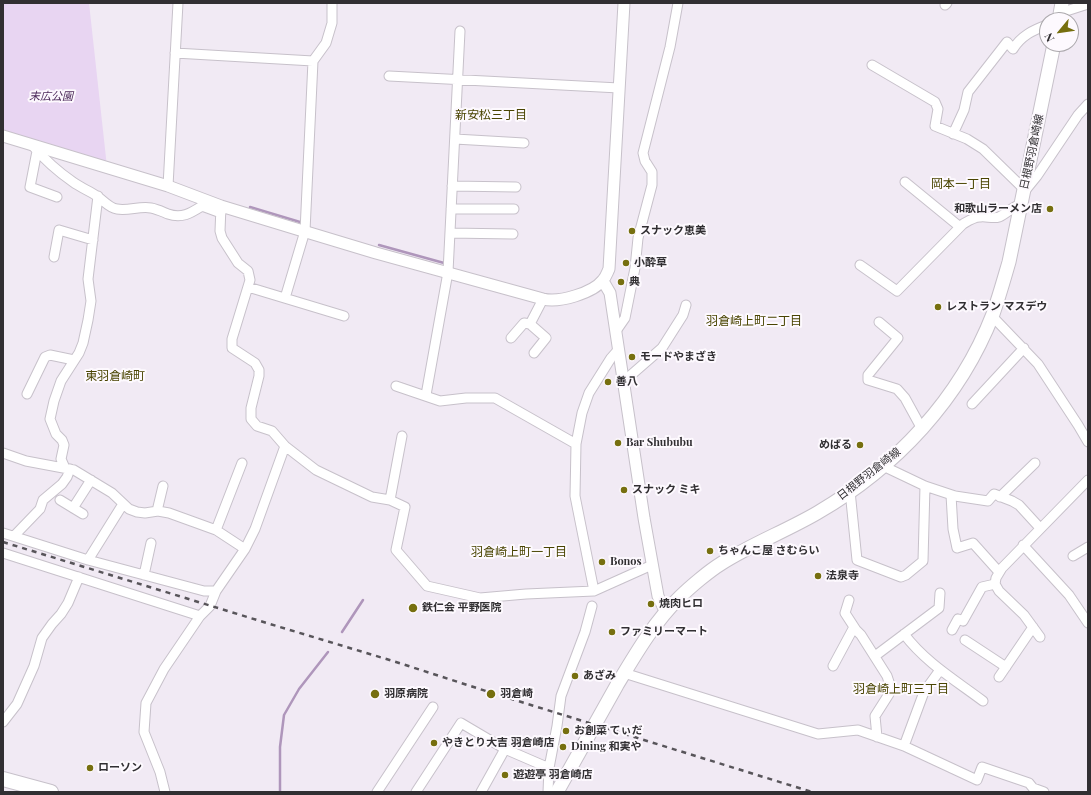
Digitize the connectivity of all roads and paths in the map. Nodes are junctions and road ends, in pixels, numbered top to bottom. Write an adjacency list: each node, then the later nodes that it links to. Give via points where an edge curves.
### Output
1 (178, 3): 10 (street)
2 (332, 3): 11 (street, via 332,23 326,43)
3 (624, 3): 15 (street)
4 (678, 3): 49 (street, via 670,47 643,152 652,172 652,185 638,238 625,318)
5 (1088, 4): 6 (street)
6 (1060, 12)
7 (1039, 29): 17 (street, via 1025,35 1013,49 1007,42 968,92 964,110)
8 (460, 31): 14 (street)
9 (1052, 52): 26 (main road, 日根野羽倉崎線)
10 (175, 53): 11 (street); 23 (street)
11 (312, 61): 33 (street)
12 (872, 65): 17 (street, via 935,102 938,109 935,126)
13 (389, 76): 14 (street)
14 (458, 79): 15 (street); 19 (street)
15 (619, 88): 40 (street, via 609,269)
16 (1088, 104): 26 (street, via 1078,114)
17 (953, 134): 26 (street, via 983,149)
18 (3, 136): 21 (street)
19 (454, 139): 20 (street); 24 (street)
20 (524, 143)
21 (34, 148): 23 (street); 27 (street, via 58,172); 28 (street, via 30,187)
22 (905, 182): 32 (street)
23 (168, 186): 31 (street)
24 (452, 186): 25 (street); 29 (street)
25 (516, 187)
26 (1023, 195): 32 (street, via 1001,216 972,219); 46 (main road, 日根野羽倉崎線, via 1009,262)
27 (98, 196): 31 (street, via 118,209 154,208 173,216 191,214 202,206); 36 (street)
28 (56, 197)
29 (451, 209): 30 (street); 34 (street)
30 (514, 209)
31 (221, 210): 33 (street); 41 (street, via 222,238 238,263 248,271)
32 (960, 227): 38 (street, via 897,291)
33 (305, 231): 39 (street); 42 (street)
34 (450, 233): 35 (street); 39 (street)
35 (513, 234)
36 (93, 240): 37 (street, via 60,230); 54 (street, via 88,279 91,301 88,320 83,343)
37 (54, 257)
38 (860, 265)
39 (448, 272): 43 (street); 58 (street)
40 (603, 281): 43 (street, via 570,298); 49 (street, via 610,293)
41 (248, 287): 42 (street); 64 (street, via 232,339 232,348 255,363 259,370 251,418 257,426 272,431)
42 (285, 298): 45 (street)
43 (543, 299): 48 (street)
44 (686, 305): 55 (street, via 683,315 662,348)
45 (344, 316)
46 (992, 316): 51 (street); 60 (main road, 日根野羽倉崎線, via 963,374)
47 (879, 322): 60 (street, via 898,338 868,375 868,380 897,389 905,398)
48 (530, 324): 50 (street, via 524,323); 53 (street, via 546,338)
49 (616, 331): 52 (street)
50 (511, 338)
51 (1024, 348): 59 (street); 62 (street, via 1038,364)
52 (618, 350): 55 (street); 63 (street, via 589,393)
53 (534, 353)
54 (74, 360): 57 (street, via 50,355 45,357); 69 (street, via 61,381 50,419 64,445 62,459)
55 (623, 382): 94 (street)
56 (396, 386): 58 (street)
57 (27, 394)
58 (426, 395): 63 (street, via 440,401 495,398)
59 (972, 404)
60 (922, 429): 68 (main road, 日根野羽倉崎線)
61 (402, 436): 78 (street)
62 (1088, 442)
63 (576, 444): 99 (street, via 576,496)
64 (285, 446): 78 (street, via 316,470 372,497); 90 (street, via 264,508)
65 (3, 453): 69 (street, via 26,461)
66 (242, 463): 84 (street)
67 (1035, 463): 76 (street)
68 (883, 466): 73 (street); 74 (main road, 日根野羽倉崎線)
69 (68, 469): 70 (street); 86 (street, via 67,477 62,484 42,500 40,509)
70 (91, 480): 79 (street, via 112,493); 80 (street)
71 (1088, 480): 83 (street)
72 (163, 486): 81 (street)
73 (925, 486): 74 (street, via 922,560 906,576 901,577 856,560); 75 (street)
74 (850, 491): 104 (main road, 日根野羽倉崎線, via 817,512 720,564 680,597)
75 (951, 494): 76 (street, via 988,501 994,494); 95 (street, via 957,548 973,543)
76 (1000, 497): 83 (street, via 1019,505)
77 (60, 500): 80 (street)
78 (390, 500): 99 (street, via 405,507 396,550 427,586 480,598)
79 (122, 504): 81 (street, via 137,512); 93 (street)
80 (73, 508): 82 (street)
81 (157, 511): 84 (street)
82 (83, 514)
83 (1040, 528): 88 (street)
84 (216, 530): 90 (street)
85 (3, 533): 86 (street)
86 (14, 536): 93 (street)
87 (151, 543): 96 (street)
88 (1023, 546): 95 (street); 106 (street, via 1069,595)
89 (1088, 547): 92 (street)
90 (245, 549): 100 (street)
91 (3, 553): 97 (street)
92 (1073, 556)
93 (88, 560): 96 (street)
94 (652, 565): 99 (street); 104 (street, via 658,596)
95 (999, 572): 98 (street)
96 (144, 575): 100 (street)
97 (78, 577): 105 (street); 121 (street, via 68,603 42,638 34,666 17,704)
98 (995, 584): 108 (street); 109 (street, via 982,587 963,621 958,619)
99 (594, 591)
100 (216, 592): 105 (street, via 210,606)
101 (940, 593): 110 (street, via 939,608)
102 (849, 600): 107 (street, via 844,613)
103 (592, 606): 125 (street, via 561,696)
104 (666, 613): 117 (main road, 日根野羽倉崎線)
105 (200, 616): 129 (street, via 164,669 146,703 144,732)
106 (1088, 623)
107 (854, 627): 113 (street); 114 (street)
108 (1033, 627): 111 (street); 115 (street)
109 (952, 630)
110 (904, 634): 113 (street); 116 (street, via 924,657)
111 (1040, 637)
112 (965, 640): 115 (street)
113 (875, 656): 122 (street, via 888,676 890,685 888,694 875,716)
114 (833, 666)
115 (1006, 667): 118 (street)
116 (940, 670): 119 (street); 123 (street, via 924,692)
117 (624, 673): 122 (street, via 818,734 858,730); 133 (main road, 日根野羽倉崎線)
118 (999, 677)
119 (983, 701)
120 (433, 707): 127 (street)
121 (3, 722)
122 (877, 737): 123 (street)
123 (904, 746): 134 (street, via 977,780 982,767 1029,783 1033,788)
124 (505, 749): 125 (street); 130 (street, via 461,722); 131 (street)
125 (549, 768): 132 (street)
126 (3, 779): 128 (main road)
127 (379, 791)
128 (51, 792)
129 (165, 792)
130 (416, 792)
131 (481, 792)
132 (548, 792)
133 (556, 792)
134 (1044, 792)

